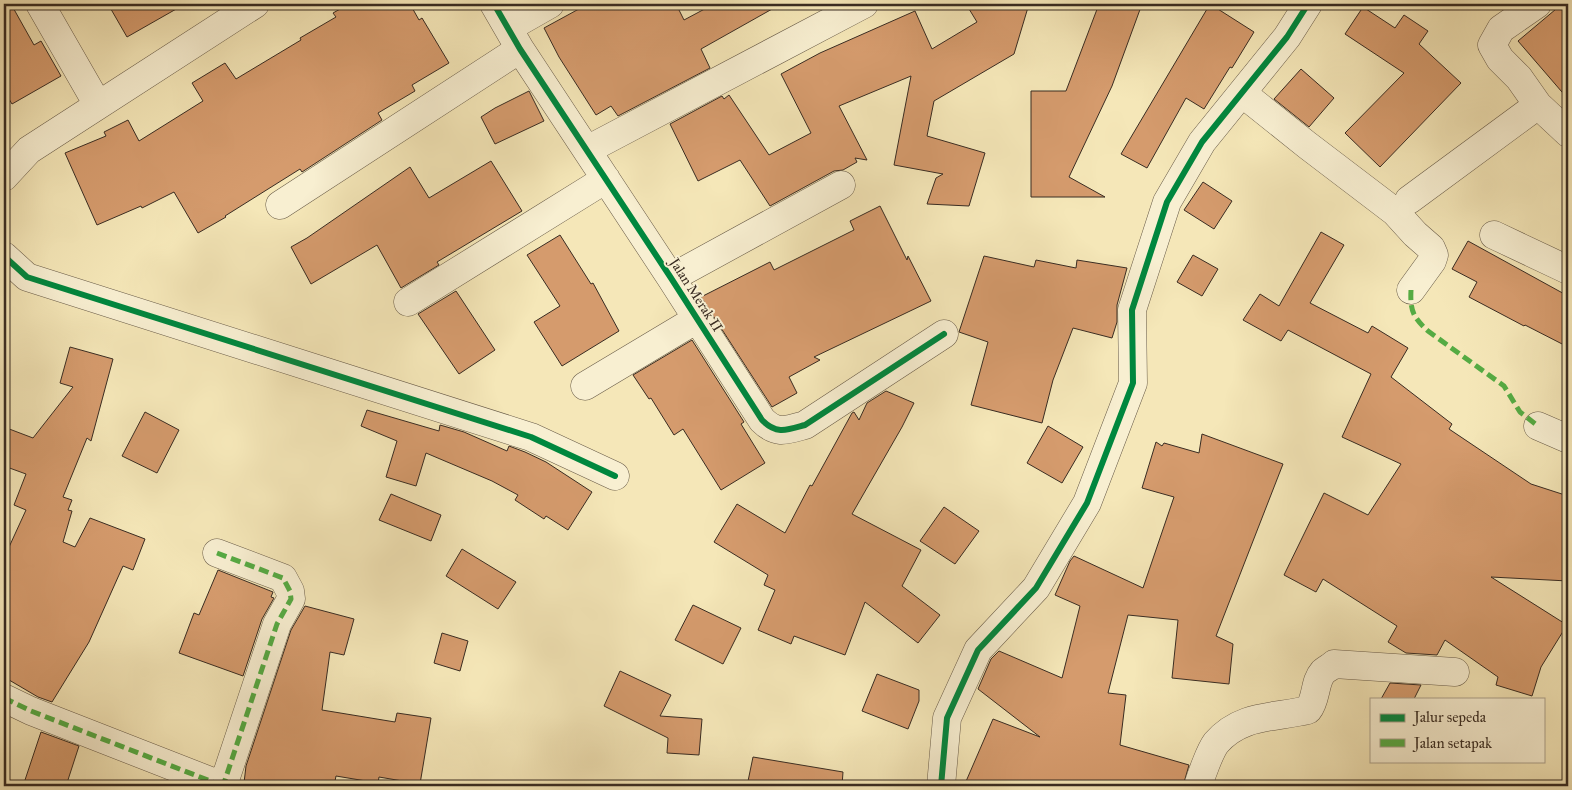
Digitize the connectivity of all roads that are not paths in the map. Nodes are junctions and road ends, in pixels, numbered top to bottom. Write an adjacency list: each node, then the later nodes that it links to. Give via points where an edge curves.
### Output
1 (40, 4): 10 (street)
2 (255, 4): 10 (street)
3 (494, 4): 8 (street, Jalan Merak II)
4 (550, 4): 8 (street)
5 (864, 4): 13 (street)
6 (1308, 4): 9 (street, via 1287,37)
7 (1537, 4): 11 (street, via 1501,29 1492,46)
8 (514, 38): 13 (street, Jalan Merak II); 18 (street)
9 (1242, 93): 23 (street, via 1395,212 1431,248 1432,260); 35 (street, via 1202,142 1167,202 1132,310 1133,383 1087,503 1036,588 978,650 947,718)
10 (98, 105): 14 (street, via 29,150)
11 (1538, 105): 12 (street); 17 (street)
12 (1568, 133)
13 (587, 150): 15 (street, Jalan Merak II)
14 (4, 177)
15 (606, 179): 22 (street, Jalan Merak II); 24 (street)
16 (841, 184): 22 (street)
17 (1409, 200)
18 (280, 205)
19 (1494, 235): 21 (street)
20 (4, 256): 30 (street, via 27,277 531,436)
21 (1568, 270)
22 (671, 278): 25 (street, Jalan Merak II)
23 (1411, 290)
24 (408, 302)
25 (697, 319): 26 (street, Jalan Merak II, via 762,420 776,430 805,425); 27 (street)
26 (944, 334)
27 (585, 386)
28 (1538, 426): 29 (street)
29 (1568, 439)
30 (615, 476)
31 (217, 553): 34 (street, via 283,578 290,591 288,606 276,624)
32 (1455, 672): 36 (street, via 1334,664 1323,672 1314,704 1308,710 1253,718 1238,725 1215,744)
33 (4, 698): 34 (street)
34 (223, 786)
35 (941, 786)
36 (1198, 786)

